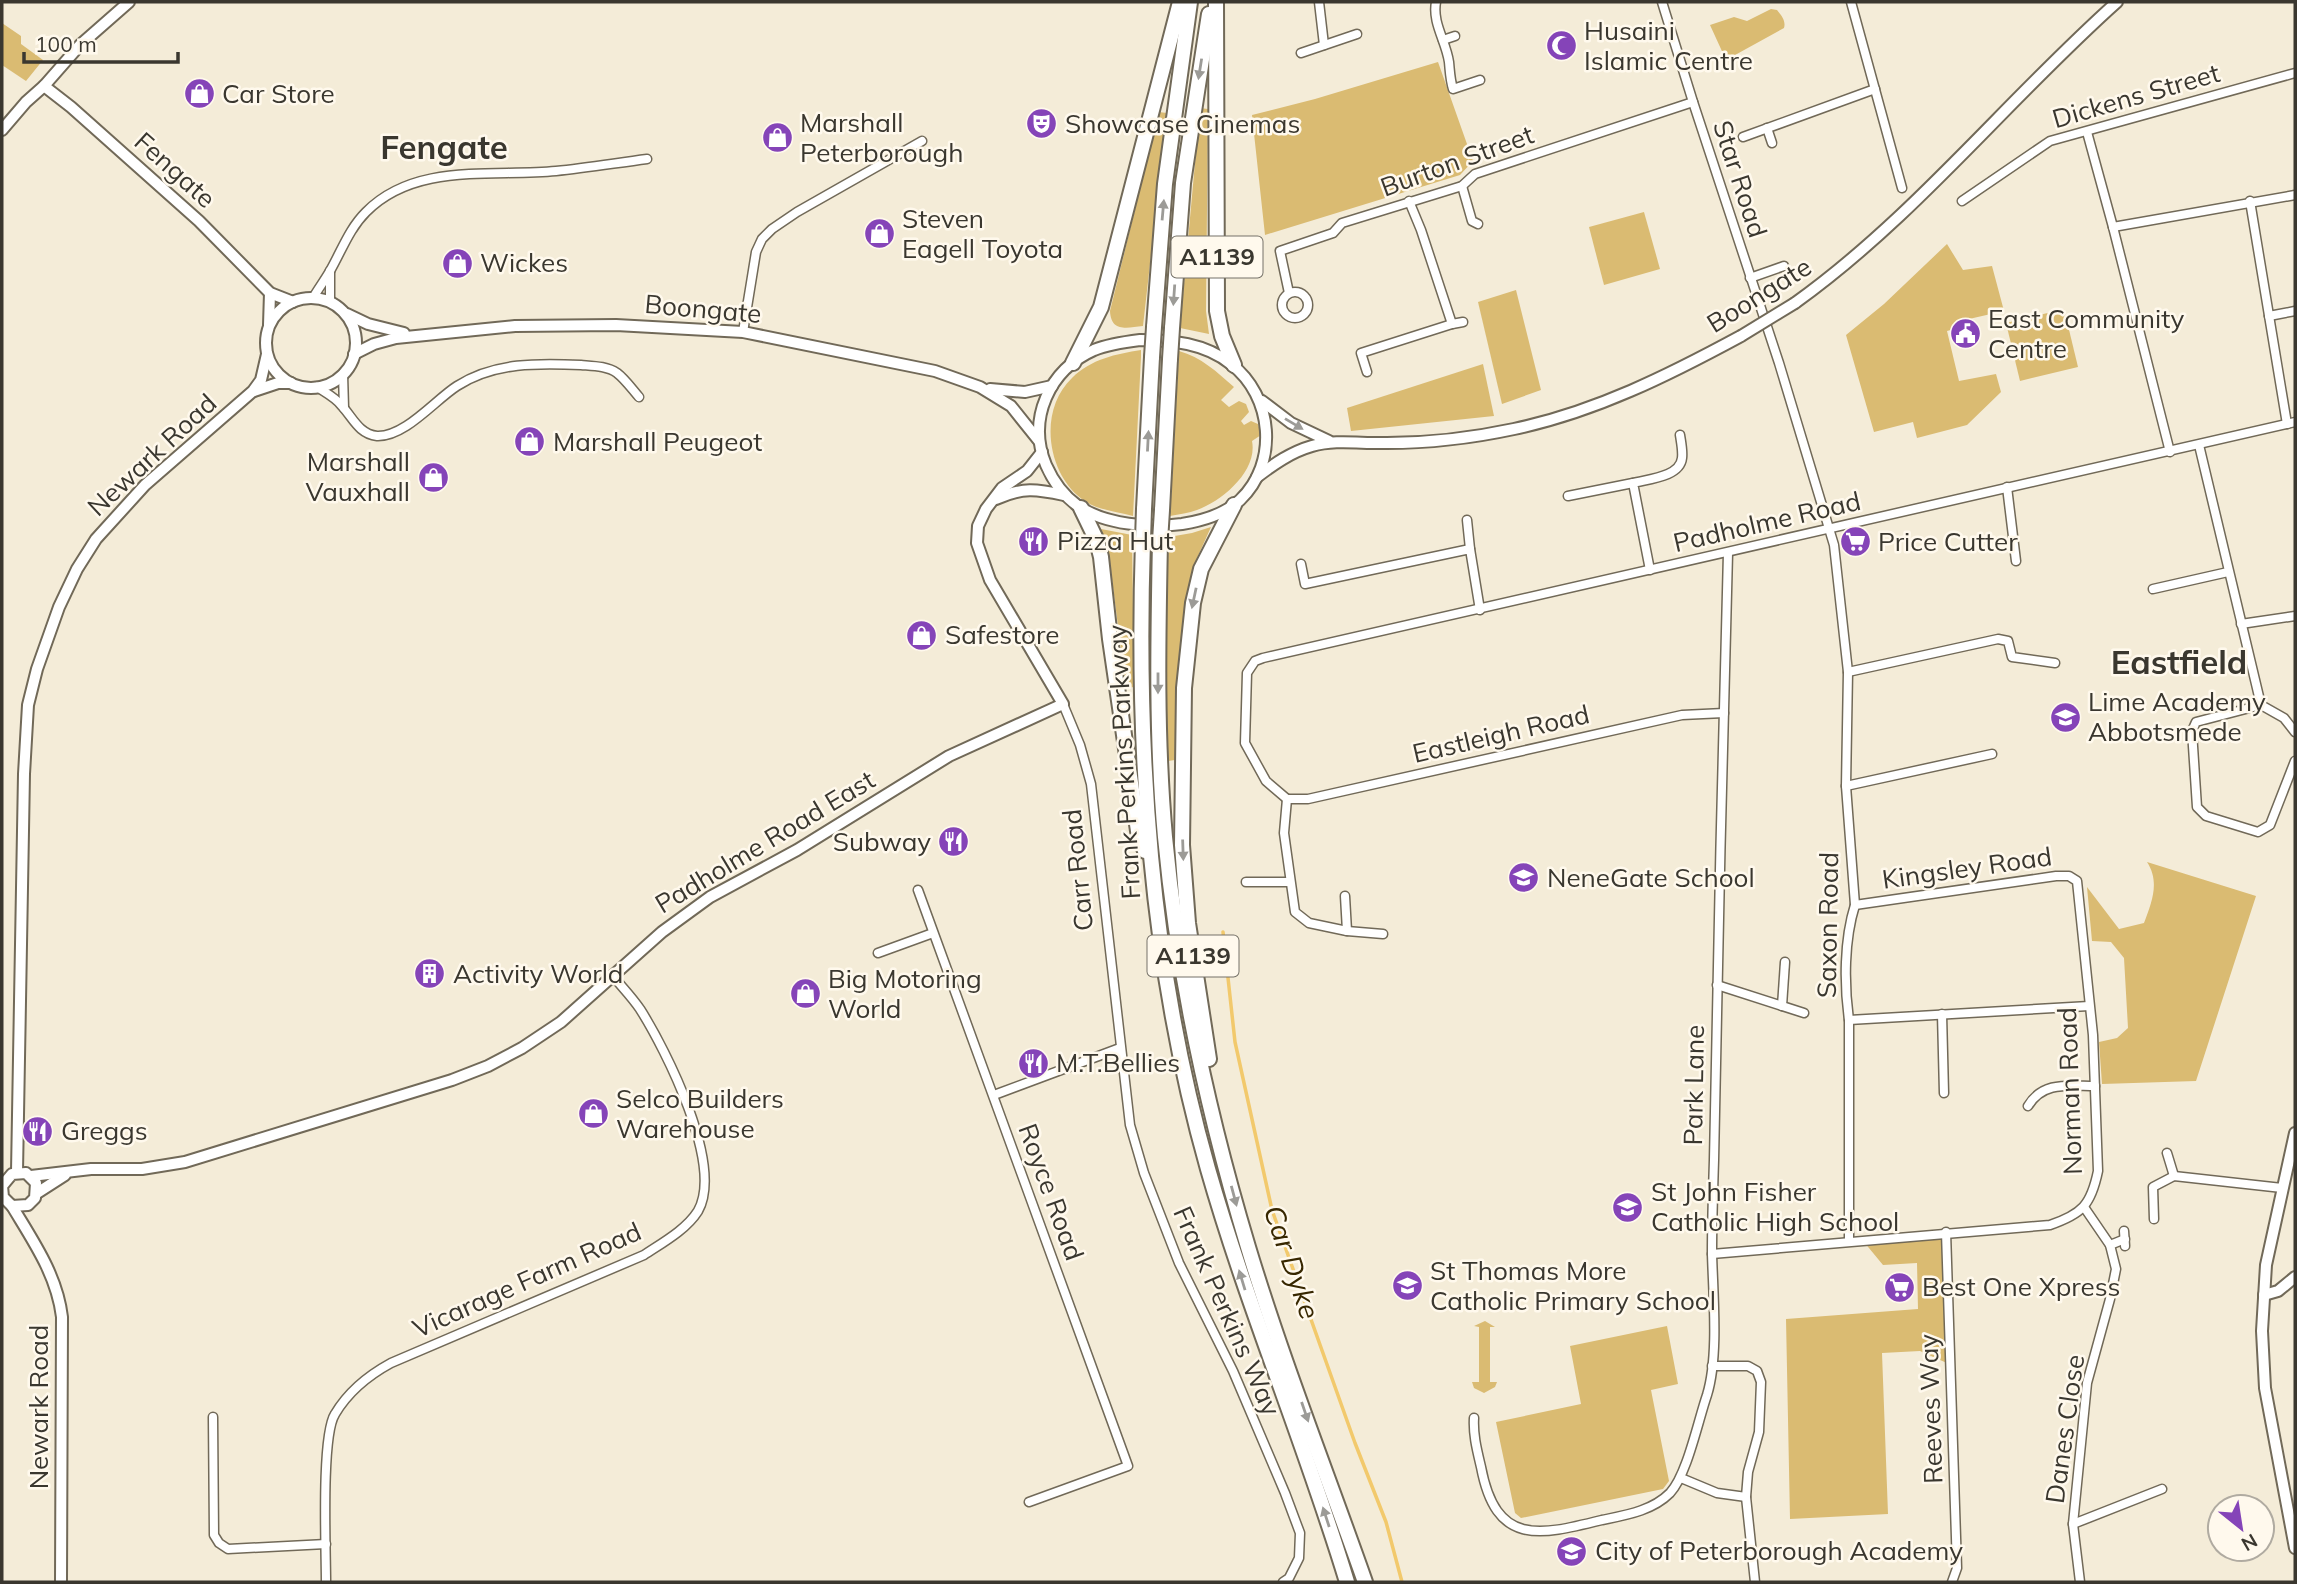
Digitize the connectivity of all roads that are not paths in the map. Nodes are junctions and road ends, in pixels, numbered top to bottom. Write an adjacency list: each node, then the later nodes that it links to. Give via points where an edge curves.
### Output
1 (129, 2): 17 (street, via 80,45)
2 (1180, 2): 53 (highway, via 1101,307)
3 (1190, 2): 99 (highway, Frank Perkins Parkway / A1139, one-way to 3, bridge, via 1154,327 1165,184)
4 (1213, 2): 54 (highway, A1139, via 1217,311); 125 (highway, Frank Perkins Parkway / A1139, one-way to 125, bridge, via 1183,183 1158,635 1165,838 1199,1054)
5 (1319, 2): 13 (street)
6 (1436, 2): 12 (street, via 1435,17)
7 (1662, 2): 19 (street, Star Road)
8 (1852, 2): 18 (street)
9 (2117, 2): 67 (street, Boongate, bridge, via 1880,235 1826,281 1741,336 1630,391 1542,422 1461,439)
10 (1357, 34): 13 (street)
11 (1455, 36): 12 (street)
12 (1443, 40): 16 (street, via 1453,89)
13 (1324, 45): 14 (street)
14 (1301, 53)
15 (2295, 74): 22 (street, Dickens Street)
16 (1480, 80)
17 (44, 86): 21 (street); 38 (street, Fengate, via 199,221)
18 (1875, 89): 20 (street); 28 (street)
19 (1693, 103): 27 (street, Burton Street, via 1475,174); 37 (street, Star Road)
20 (1767, 128): 23 (street); 25 (street)
21 (2, 130)
22 (2087, 132): 31 (street, Dickens Street, via 2050,141); 34 (street)
23 (1743, 137)
24 (922, 141): 49 (street, via 797,212 762,239)
25 (1772, 143)
26 (647, 159): 36 (street, via 415,182 368,210 343,243)
27 (1462, 186): 30 (street, Burton Street); 33 (street, via 1472,220)
28 (1902, 188)
29 (2295, 195): 32 (street)
30 (1409, 201): 39 (street, Burton Street, via 1342,223 1333,233 1280,251); 47 (street)
31 (1962, 201)
32 (2250, 201): 34 (street); 45 (street)
33 (1478, 224)
34 (2113, 227): 70 (street)
35 (1784, 266): 37 (street)
36 (330, 271): 40 (street); 42 (street)
37 (1749, 278): 80 (street, Star Road)
38 (270, 293): 41 (street, Fengate); 48 (street)
39 (1289, 293)
40 (313, 298): 41 (street); 42 (street)
41 (292, 302): 48 (street, via 274,317)
42 (330, 302): 44 (street)
43 (2295, 311): 45 (street)
44 (344, 313): 50 (street, Boongate, via 376,327); 52 (street, via 355,332)
45 (2269, 316): 65 (street)
46 (1463, 322): 47 (street)
47 (1451, 324): 55 (street, via 1361,353)
48 (269, 328): 51 (street)
49 (743, 332): 50 (street, Boongate, via 615,325); 60 (street, Boongate, via 935,371)
50 (418, 335): 52 (street, Boongate, via 388,340)
51 (267, 354): 57 (street, via 272,366); 61 (street, Newark Road, via 266,368)
52 (354, 354): 56 (street)
53 (1073, 363): 54 (street, via 1108,345 1163,340 1198,347); 58 (street)
54 (1234, 365): 63 (street)
55 (1367, 372)
56 (343, 374): 59 (street); 64 (street)
57 (291, 383): 59 (street); 61 (street, Newark Road)
58 (1052, 386): 60 (street, Boongate, via 1025,392); 69 (street, via 1040,417)
59 (317, 387): 64 (street)
60 (980, 387): 69 (street, Boongate, via 1012,406)
61 (253, 391): 128 (street, Newark Road, via 145,485 96,539 59,607 37,669 27,705 24,774)
62 (639, 397): 64 (street, via 608,369 546,363 475,376 391,434 369,434)
63 (1260, 399): 67 (street, Boongate, one-way to 67, via 1291,423); 71 (street, via 1266,431)
64 (344, 408)
65 (2291, 423): 68 (street, Padholme Road)
66 (1680, 435): 72 (street, via 1679,467)
67 (1332, 442): 71 (street, Boongate, via 1296,452)
68 (2199, 445): 70 (street, Padholme Road); 86 (street)
69 (1040, 447): 74 (street, via 1049,472); 76 (street, Carr Road, via 1027,471)
70 (2170, 452): 73 (street, Padholme Road)
71 (1257, 477): 77 (street)
72 (1633, 483): 75 (street); 85 (street)
73 (2007, 487): 80 (street, Padholme Road); 83 (street)
74 (1065, 495): 76 (street, via 1016,490); 78 (street)
75 (1568, 496)
76 (993, 500): 93 (street, Carr Road, via 978,526 980,556 995,590)
77 (1234, 505): 78 (street, via 1206,519 1157,526 1111,519); 125 (highway, A1139, one-way to 125, via 1207,555 1192,603 1184,688 1182,845 1188,923)
78 (1081, 508): 99 (highway, A1139, via 1101,557 1110,639)
79 (1467, 520): 81 (street)
80 (1830, 528): 82 (street, Padholme Road); 92 (street, Saxon Road)
81 (1470, 549): 84 (street, via 1306,584); 88 (street)
82 (1728, 553): 85 (street, Padholme Road); 95 (street, Park Lane)
83 (2016, 561)
84 (1301, 564)
85 (1650, 570): 88 (street, Padholme Road)
86 (2228, 572): 87 (street); 90 (street)
87 (2153, 589)
88 (1480, 610): 101 (street, Padholme Road, via 1264,658 1250,667 1245,743 1266,781)
89 (2295, 616): 90 (street)
90 (2241, 624): 94 (street)
91 (2054, 663): 92 (street, via 2012,657 2008,641 1998,639)
92 (1849, 672): 100 (street, Saxon Road)
93 (1063, 704): 113 (street, Padholme Road East, via 949,756 797,850 710,897); 120 (street, Carr Road, via 1091,785)
94 (2261, 705): 96 (street, via 2284,718); 98 (street, via 2196,722 2192,731 2197,807 2206,816 2258,832 2270,825)
95 (1724, 713): 101 (street, Eastleigh Road, via 1682,715 1308,799); 114 (street, Park Lane)
96 (2295, 732)
97 (1992, 754): 100 (street)
98 (2295, 761)
99 (1137, 767): 160 (highway, Frank Perkins Parkway / A1139, one-way to 99, via 1208,1168 1182,1057 1152,872 1138,831)
100 (1846, 786): 107 (street, Saxon Road)
101 (1287, 799): 103 (street, via 1284,833)
102 (1246, 882): 103 (street)
103 (1289, 882): 108 (street, via 1295,912 1309,923)
104 (2079, 887): 107 (street, Kingsley Road, via 2073,877 2056,876); 116 (street, Norman Road)
105 (918, 890): 109 (street, Royce Road)
106 (1345, 896): 108 (street)
107 (1855, 905): 119 (street, Saxon Road, via 1849,922)
108 (1347, 930): 110 (street)
109 (933, 933): 111 (street); 123 (street, Royce Road)
110 (1383, 933)
111 (878, 953)
112 (1785, 962): 115 (street)
113 (613, 976): 129 (street, Padholme Road East, via 561,1022 522,1048 452,1080 185,1162); 155 (street, Vicarage Farm Road, via 652,1030 691,1115 705,1168 705,1191 698,1210 672,1237 644,1255 391,1363 354,1390 333,1416 327,1447)
114 (1717, 985): 115 (street); 144 (street, Park Lane)
115 (1782, 1006): 117 (street)
116 (2089, 1006): 118 (street); 121 (street, Norman Road)
117 (1804, 1013)
118 (1942, 1014): 119 (street); 122 (street)
119 (1849, 1020): 142 (street, Saxon Road)
120 (1120, 1048): 123 (street); 159 (street, Frank Perkins Way, via 1130,1125 1143,1173 1300,1533 1299,1558)
121 (2095, 1086): 124 (street, via 2051,1086 2034,1096); 137 (street, Norman Road, via 2098,1171)
122 (1944, 1093)
123 (994, 1095): 153 (street, Royce Road, via 1128,1466)
124 (2028, 1106)
125 (1217, 1130): 161 (highway, Frank Perkins Parkway / A1139, one-way to 161, via 1252,1260)
126 (2295, 1133): 133 (street)
127 (2166, 1153): 131 (street)
128 (17, 1172): 130 (street, Padholme Road East); 132 (street)
129 (71, 1172): 130 (street, Padholme Road East); 135 (street, Padholme Road East, via 51,1181)
130 (31, 1176): 135 (street, via 36,1183)
131 (2174, 1176): 133 (street); 138 (street, via 2153,1187)
132 (3, 1181): 134 (street)
133 (2282, 1188): 146 (street)
134 (2, 1196): 136 (street)
135 (35, 1197): 136 (street, Padholme Road East, via 22,1207); 140 (street, Newark Road)
136 (12, 1206): 140 (street, Newark Road)
137 (2084, 1207): 139 (street, Norman Road, via 2050,1225); 143 (street, Danes Close)
138 (2154, 1219)
139 (1946, 1232): 142 (street, Norman Road); 163 (street, Reeves Way, via 1957,1568)
140 (32, 1239): 157 (street, Newark Road, via 56,1286 62,1317)
141 (2125, 1239): 143 (street)
142 (1849, 1240): 144 (street, Norman Road)
143 (2109, 1245): 154 (street, Danes Close, via 2116,1269 2087,1383)
144 (1712, 1254): 147 (street, Park Lane)
145 (2295, 1277): 146 (street, via 2278,1291)
146 (2264, 1295): 156 (street, via 2265,1388)
147 (1712, 1366): 150 (street, Park Lane); 152 (street, via 1748,1366 1757,1371 1761,1382 1759,1432)
148 (213, 1417): 155 (street, via 214,1535 219,1543 228,1549)
149 (1474, 1418): 150 (street, Park Lane, via 1488,1498 1504,1519 1522,1530 1548,1532 1648,1508)
150 (1681, 1478): 152 (street, via 1717,1493)
151 (2162, 1489): 154 (street)
152 (1746, 1497): 162 (street)
153 (1029, 1502)
154 (2073, 1524): 164 (street, Danes Close)
155 (326, 1544): 158 (street, Vicarage Farm Road)
156 (2295, 1548)
157 (61, 1582)
158 (326, 1582)
159 (1283, 1582)
160 (1347, 1582)
161 (1365, 1582)
162 (1755, 1582)
163 (1952, 1582)
164 (2080, 1582)

